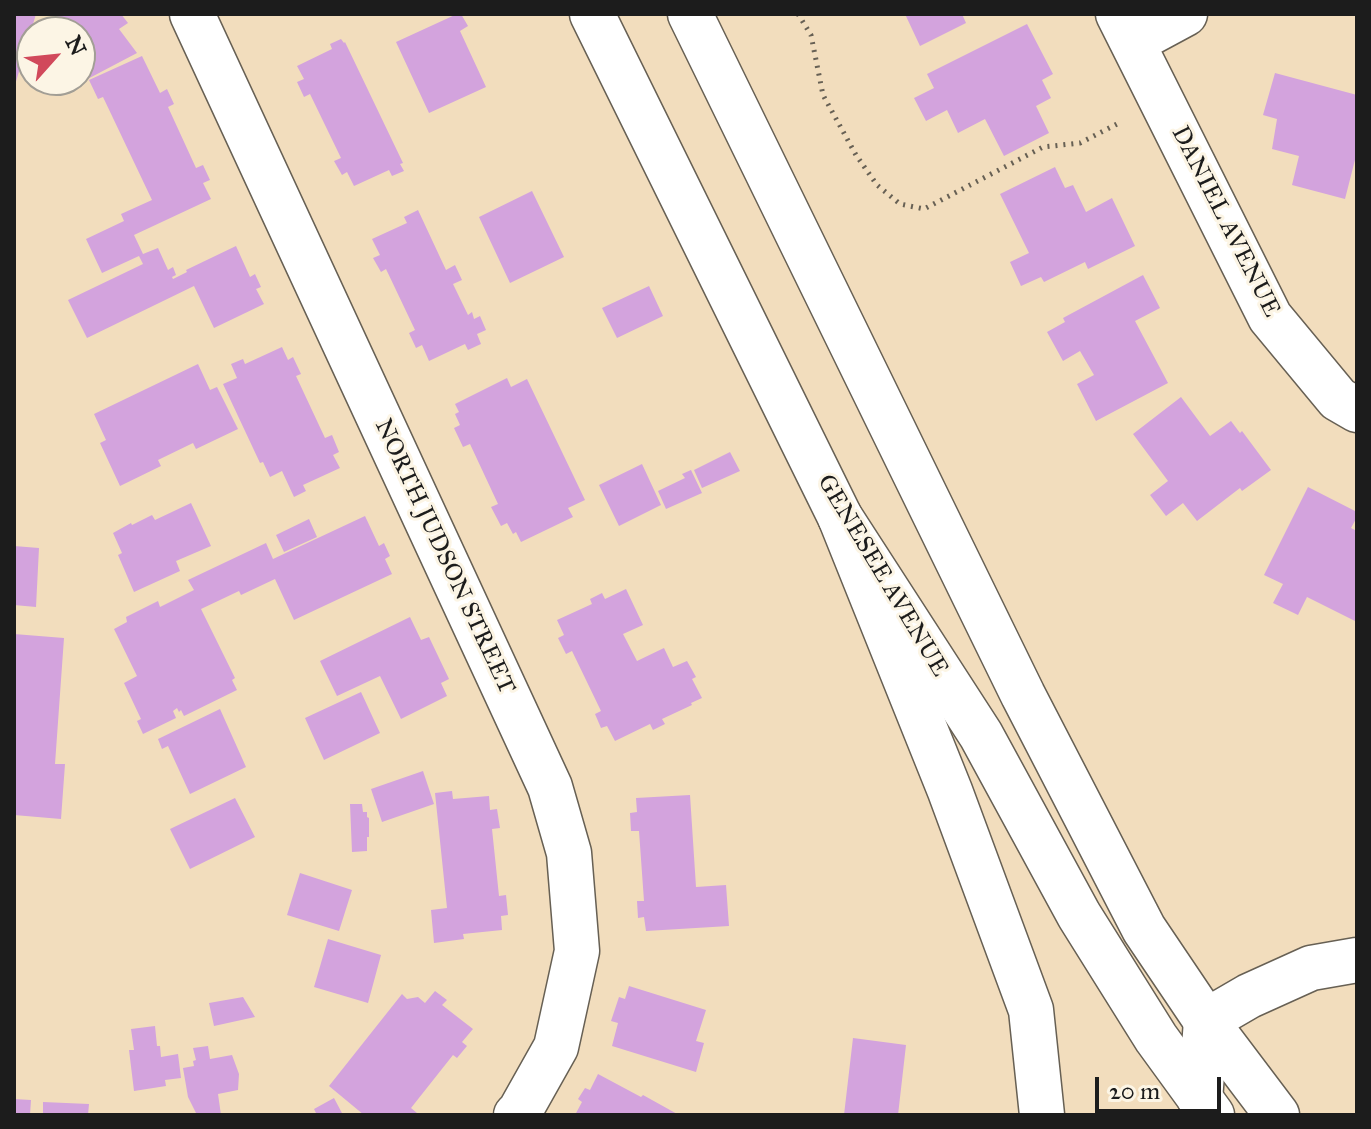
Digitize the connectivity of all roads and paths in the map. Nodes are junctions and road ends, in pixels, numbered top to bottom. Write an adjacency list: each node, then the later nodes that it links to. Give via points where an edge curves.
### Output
1 (192, 14): 13 (main road, NORTH JUDSON STREET, via 550,787 569,853 577,951 556,1047)
2 (592, 14): 9 (main road, GENESEE AVENUE)
3 (690, 14): 11 (main road, via 1023,695 1144,929)
4 (798, 14): 7 (path, via 811,35 823,95 877,185 900,204 924,209 1043,147 1080,143)
5 (1185, 14): 6 (main road)
6 (1125, 28): 8 (main road, DANIEL AVENUE, via 1270,317 1338,399)
7 (1119, 123)
8 (1357, 410)
9 (840, 517): 12 (main road, GENESEE AVENUE, via 981,735 1087,927); 14 (main road, via 1031,1010)
10 (1357, 960): 11 (main road, via 1311,968)
11 (1206, 1021): 12 (main road); 15 (main road)
12 (1206, 1107)
13 (516, 1115)
14 (1042, 1115)
15 (1277, 1115)

